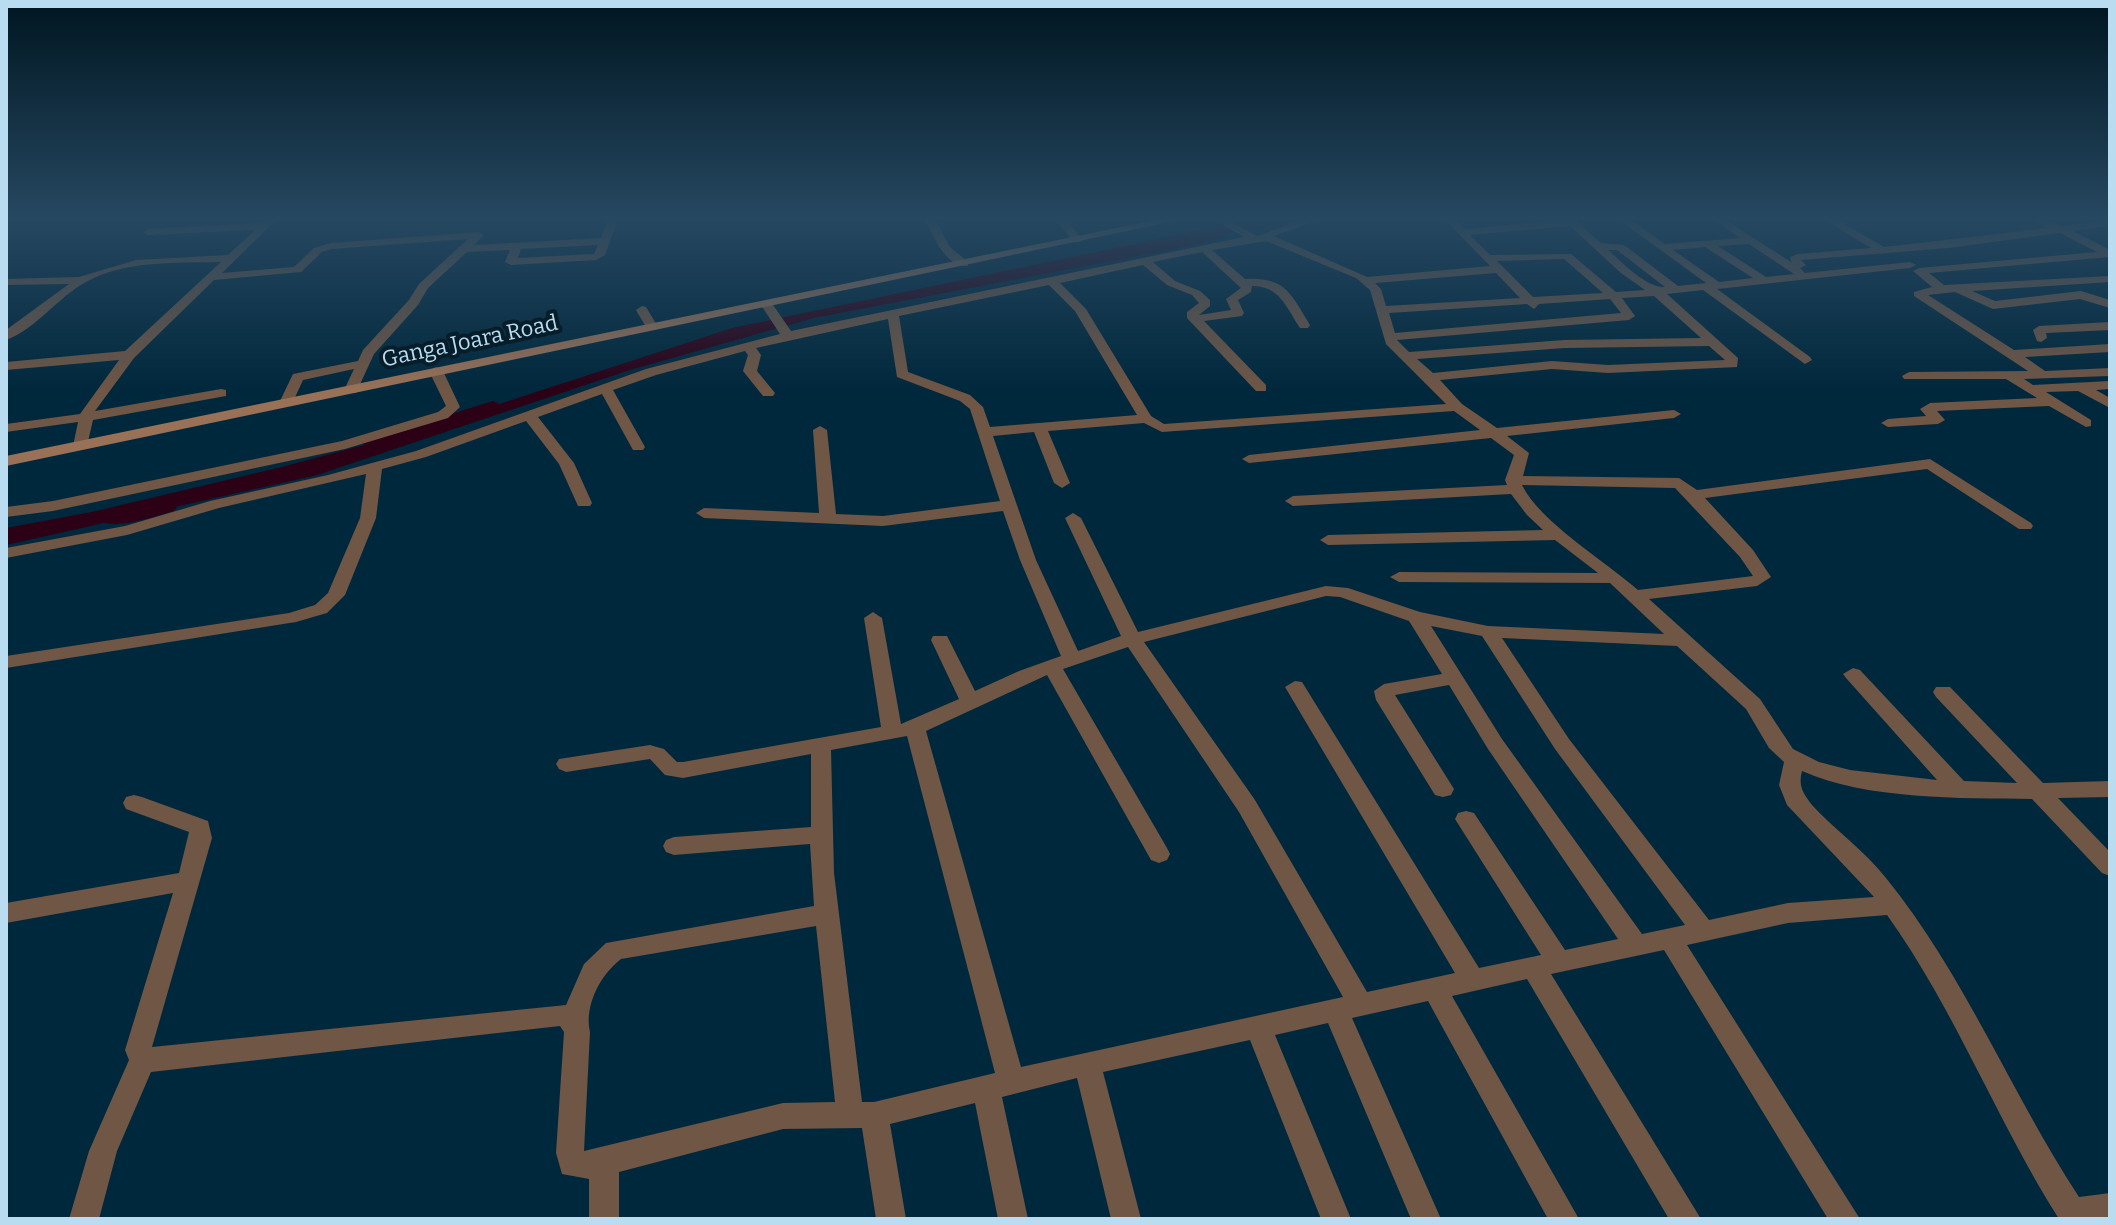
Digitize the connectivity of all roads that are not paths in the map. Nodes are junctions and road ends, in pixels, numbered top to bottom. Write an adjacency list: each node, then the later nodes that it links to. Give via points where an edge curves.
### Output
1 (89, 276): 20 (street)
2 (223, 276): 18 (street)
3 (433, 276): 54 (street)
4 (924, 276): 38 (main road, Ganga Joara Road)
5 (1074, 276): 22 (street)
6 (1163, 276): 37 (street, via 1206,303 1192,312)
7 (1235, 276): 25 (street)
8 (1357, 276): 21 (street)
9 (1413, 276): 21 (street)
10 (1507, 276): 32 (street)
11 (1591, 276): 31 (street)
12 (1636, 276): 30 (street)
13 (1658, 276): 29 (street)
14 (1700, 276): 26 (street)
15 (1757, 276): 23 (street)
16 (1805, 276): 23 (street)
17 (1925, 276): 28 (street)
18 (213, 277): 51 (street)
19 (2110, 279): 27 (street)
20 (81, 280): 24 (street); 43 (street)
21 (1367, 280): 35 (street)
22 (1052, 281): 36 (street); 78 (street, via 1080,309)
23 (1765, 281): 26 (street)
24 (6, 282)
25 (1243, 283): 37 (street, via 1247,290 1232,299 1238,313); 40 (street, via 1276,284)
26 (1712, 286): 29 (street); 53 (street)
27 (1958, 288): 28 (street); 33 (street, via 1993,305 2081,295)
28 (1941, 289): 50 (street, via 1918,294)
29 (1676, 290): 30 (street)
30 (1657, 292): 31 (street); 46 (street)
31 (1613, 295): 32 (street); 39 (street, via 1629,316)
32 (1529, 300): 35 (street); 39 (street)
33 (2110, 304)
34 (642, 310): 42 (street)
35 (1381, 310): 44 (street)
36 (893, 314): 38 (street); 85 (street, via 902,374 972,401)
37 (1194, 319): 66 (street)
38 (778, 321): 42 (main road, Ganga Joara Road); 48 (street)
39 (1552, 324): 44 (street); 47 (street)
40 (1304, 325)
41 (2110, 326): 45 (street, via 2039,330)
42 (652, 327): 57 (main road, Ganga Joara Road)
43 (9, 332)
44 (1388, 337): 52 (street)
45 (2041, 338)
46 (1713, 342): 47 (street); 56 (street, via 1732,364)
47 (1564, 344): 52 (street); 56 (street)
48 (747, 346): 65 (street); 70 (street, via 755,355 750,371)
49 (2110, 348): 50 (street)
50 (2013, 354): 60 (street)
51 (129, 355): 55 (street); 77 (street)
52 (1406, 356): 62 (street)
53 (1805, 360)
54 (361, 364): 68 (street); 72 (street, via 298,377)
55 (6, 366)
56 (1581, 367): 62 (street)
57 (436, 371): 68 (main road, Ganga Joara Road); 97 (street, via 453,407 443,415 345,445)
58 (2110, 372): 60 (street)
59 (2008, 375): 60 (street); 61 (street); 67 (street)
60 (2042, 375)
61 (1909, 376)
62 (1430, 377): 74 (street)
63 (2110, 385): 64 (street)
64 (2082, 387): 67 (street); 73 (street)
65 (605, 388): 76 (street); 87 (street)
66 (1261, 388)
67 (2031, 389): 71 (street)
68 (351, 390): 72 (main road, Ganga Joara Road)
69 (221, 393): 77 (street)
70 (768, 393)
71 (2051, 402): 79 (street, via 1930,407 1938,420); 80 (street)
72 (286, 403): 86 (main road, Ganga Joara Road)
73 (2110, 404)
74 (1457, 407): 78 (street, via 1180,428 1162,428); 84 (street)
75 (1674, 414): 84 (street)
76 (529, 415): 90 (street); 95 (street, via 566,463)
77 (86, 417): 81 (street); 86 (street)
78 (1146, 419): 82 (street)
79 (1888, 423)
80 (2086, 423)
81 (6, 428)
82 (1039, 428): 85 (street); 91 (street)
83 (820, 430): 100 (street)
84 (1492, 431): 88 (street); 92 (street, via 1522,453)
85 (985, 432): 96 (street)
86 (80, 446): 89 (main road, Ganga Joara Road)
87 (638, 447)
88 (1249, 459)
89 (6, 461)
90 (375, 467): 104 (street, via 127,530); 115 (street, via 365,527 336,595 321,609)
91 (1062, 483)
92 (1515, 485): 93 (street, via 1669,481); 94 (street); 102 (street)
93 (1694, 495): 101 (street, via 1930,464); 107 (street, via 1762,577)
94 (1293, 501)
95 (584, 503)
96 (1009, 505): 100 (street, via 883,521); 114 (street)
97 (6, 512)
98 (704, 513): 100 (street)
99 (1073, 518): 111 (street)
100 (828, 519)
101 (2025, 526)
102 (1560, 535): 103 (street); 106 (street)
103 (1328, 540)
104 (6, 553)
105 (1399, 577): 106 (street)
106 (1614, 578): 107 (street)
107 (1632, 596): 113 (street)
108 (1416, 617): 110 (street); 111 (street, via 1326,591); 118 (street)
109 (873, 618): 122 (street)
110 (1488, 632): 113 (street); 140 (street, via 1562,744)
111 (1132, 639): 114 (street); 146 (street, via 1247,806)
112 (940, 640): 121 (street)
113 (1679, 640): 124 (street, via 1753,704 1776,745)
114 (1072, 659): 116 (street)
115 (6, 662)
116 (1052, 666): 121 (street); 134 (street)
117 (1853, 674): 127 (street)
118 (1454, 678): 126 (street, via 1384,691); 142 (street)
119 (1295, 687): 144 (street)
120 (1943, 692): 129 (street)
121 (971, 703): 122 (street)
122 (903, 730): 123 (street); 151 (street)
123 (821, 746): 125 (street, via 683,770 672,770 650,752); 132 (street)
124 (1795, 759): 127 (street, via 1843,776); 137 (street, via 1790,792)
125 (566, 764)
126 (1443, 789)
127 (1958, 789): 129 (street)
128 (2110, 789): 129 (street)
129 (2033, 790): 135 (street)
130 (134, 803): 136 (street, via 200,827)
131 (1466, 819): 143 (street)
132 (822, 835): 133 (street); 139 (street)
133 (674, 846)
134 (1159, 854)
135 (2110, 867)
136 (188, 881): 138 (street); 149 (street, via 138,1050)
137 (1894, 905): 140 (street, via 1788,913); 155 (street)
138 (6, 913)
139 (826, 914): 147 (street, via 615,950 591,973); 152 (street)
140 (1704, 931): 141 (street)
141 (1670, 939): 142 (street); 165 (street)
142 (1637, 946): 143 (street)
143 (1547, 965): 144 (street); 164 (street)
144 (1473, 981): 145 (street)
145 (1435, 990): 146 (street); 163 (street)
146 (1348, 1007): 148 (street); 162 (street)
147 (574, 1019): 149 (street, via 560,1015); 153 (street, via 572,1164)
148 (1258, 1026): 150 (street); 161 (street)
149 (143, 1059): 156 (street, via 103,1151)
150 (1087, 1063): 151 (street); 160 (street)
151 (998, 1084): 152 (street); 159 (street)
152 (862, 1115): 153 (street, via 783,1116); 158 (street)
153 (604, 1161): 157 (street)
154 (2110, 1208): 155 (street)
155 (2074, 1216)
156 (84, 1219)
157 (604, 1219)
158 (891, 1219)
159 (1013, 1219)
160 (1126, 1219)
161 (1336, 1219)
162 (1426, 1219)
163 (1564, 1219)
164 (1686, 1219)
165 (1845, 1219)

